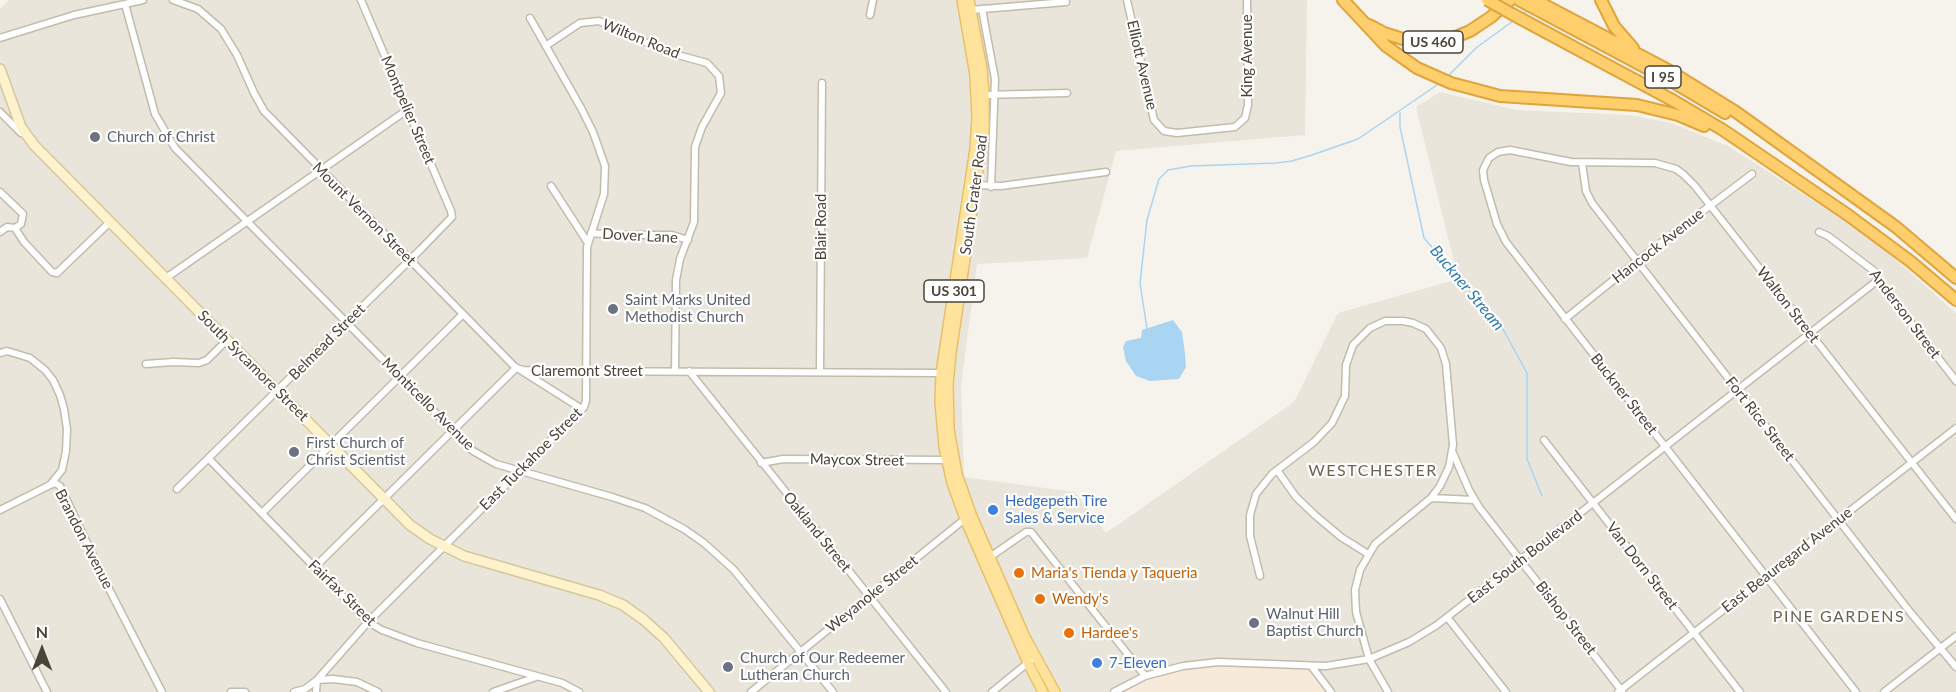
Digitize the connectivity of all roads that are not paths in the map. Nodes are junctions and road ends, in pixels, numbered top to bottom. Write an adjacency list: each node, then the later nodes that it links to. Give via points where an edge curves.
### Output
1 (143, 0): 15 (street)
2 (173, 0): 13 (street, Mount Vernon Street)
3 (361, 0): 29 (street, Montpelier Street)
4 (873, 0): 18 (street)
5 (962, 0): 28 (main road, South Crater Road / US 301)
6 (1127, 0): 31 (street, Elliott Avenue, via 1154,120 1160,128 1177,133 1229,128 1239,125)
7 (1247, 0): 31 (street, King Avenue)
8 (1343, 0): 19 (highway, US 460)
9 (1487, 0): 33 (highway, I 95, bridge, via 1674,101)
10 (1510, 0): 19 (highway, US 460, via 1470,31 1437,42 1395,38)
11 (1601, 0): 23 (highway, via 1614,26)
12 (1527, 1): 23 (highway); 34 (highway, I 95)
13 (187, 2): 36 (street, Mount Vernon Street, via 221,29 264,111)
14 (1066, 2): 17 (street)
15 (125, 4): 21 (street); 46 (street, Monticello Avenue, via 161,128 184,159)
16 (970, 5): 17 (street); 28 (main road, South Crater Road / US 301)
17 (982, 9): 27 (street)
18 (870, 15)
19 (1356, 16): 33 (highway, via 1404,60 1459,86 1500,96 1659,109 1693,120)
20 (530, 18): 22 (street, East Tuckahoe Street)
21 (0, 38)
22 (547, 45): 50 (street, East Tuckahoe Street, via 603,158 606,185); 51 (street, Wilton Road, via 580,23 599,21 667,52 701,60 716,71 721,93 695,147 695,213)
23 (1639, 55): 34 (highway, via 1708,93)
24 (0, 69): 32 (main road, South Sycamore Street, via 21,127)
25 (822, 83): 70 (street, Blair Road)
26 (1067, 93): 27 (street)
27 (996, 94): 28 (street); 41 (street)
28 (981, 95): 39 (main road, South Crater Road / US 301, via 984,130); 71 (main road, South Crater Road / US 301)
29 (407, 110): 36 (street); 44 (street, Montpelier Street, via 451,212)
30 (0, 112): 32 (street)
31 (1247, 112)
32 (34, 145): 45 (main road, South Sycamore Street)
33 (1756, 151): 58 (highway, I 95, via 1901,254)
34 (1798, 156): 56 (highway, I 95, via 1896,227)
35 (1582, 163): 43 (street, Walton Street, via 1665,165 1688,178); 54 (street, Fort Rice Street, via 1588,197); 60 (street, Buckner Street, via 1504,150 1489,158 1484,170 1501,233)
36 (320, 171): 46 (street); 53 (street, Mount Vernon Street)
37 (1106, 172): 41 (street)
38 (1752, 174): 43 (street, Hancock Avenue)
39 (977, 184): 41 (street); 71 (main road, South Crater Road / US 301)
40 (551, 186): 52 (street)
41 (992, 187)
42 (0, 192): 47 (street, via 23,214 21,224)
43 (1710, 205): 54 (street, Hancock Avenue); 62 (street, Walton Street)
44 (450, 220): 53 (street, Belmead Street)
45 (110, 222): 47 (street, via 57,273); 55 (main road, South Sycamore Street)
46 (247, 222): 55 (street); 61 (street, Monticello Avenue)
47 (15, 228): 48 (street, via 7,227)
48 (0, 232)
49 (1819, 232): 57 (street, Anderson Street, via 1871,268)
50 (591, 233): 51 (street, Dover Lane, via 672,235); 52 (street, East Tuckahoe Street)
51 (688, 240): 68 (street, Wilton Road, via 676,280)
52 (588, 243): 67 (street, East Tuckahoe Street)
53 (410, 260): 59 (street, Mount Vernon Street); 61 (street, Belmead Street)
54 (1637, 261): 60 (street, Hancock Avenue); 75 (street, Fort Rice Street)
55 (166, 278): 63 (main road, South Sycamore Street)
56 (1956, 278)
57 (1878, 280): 62 (street, East South Boulevard); 73 (street, Anderson Street)
58 (1956, 300)
59 (463, 314): 66 (street, Mount Vernon Street); 72 (street)
60 (1565, 319): 81 (street, Buckner Street)
61 (347, 323): 72 (street, Monticello Avenue); 74 (street, Belmead Street)
62 (1810, 333): 75 (street, East South Boulevard); 86 (street, Walton Street)
63 (227, 340): 65 (street, via 199,363); 74 (main road, South Sycamore Street)
64 (0, 352): 89 (street, Brandon Avenue, via 30,358 53,380 60,395 67,429 66,451 62,470)
65 (146, 364)
66 (516, 368): 67 (street, Claremont Street); 76 (street, Mount Vernon Street); 78 (street, Claremont Street)
67 (587, 371): 68 (street, Claremont Street); 76 (street, East Tuckahoe Street)
68 (675, 371): 69 (street, Claremont Street)
69 (689, 371): 70 (street, Claremont Street); 85 (street, Oakland Street)
70 (820, 372): 71 (street, Claremont Street)
71 (945, 373): 84 (main road, South Crater Road / US 301, via 940,412)
72 (400, 377): 78 (street, Monticello Avenue); 80 (street)
73 (1956, 381)
74 (278, 391): 80 (main road, South Sycamore Street); 83 (street, Belmead Street)
75 (1738, 391): 81 (street, East South Boulevard); 99 (street, Fort Rice Street)
76 (582, 410): 88 (street, East Tuckahoe Street)
77 (1956, 428): 86 (street, East Beauregard Avenue)
78 (453, 431): 88 (street, Monticello Avenue, via 480,457); 92 (street, Claremont Street)
79 (1544, 440): 94 (street, Van Dorn Street)
80 (331, 445): 92 (main road, South Sycamore Street); 96 (street)
81 (1665, 447): 94 (street, East South Boulevard); 106 (street, Buckner Street)
82 (1453, 453): 87 (street, via 1444,356 1432,334 1421,327 1385,321 1363,333 1353,345 1344,396 1332,423); 91 (street, via 1447,474); 93 (street, Bishop Street)
83 (209, 459): 90 (street, Belmead Street); 96 (street, Fairfax Street)
84 (950, 460): 85 (street, Maycox Street, via 783,459); 97 (main road, South Crater Road / US 301, via 956,496)
85 (761, 463): 107 (street, Oakland Street)
86 (1911, 463): 98 (street, Walton Street); 99 (street, East Beauregard Avenue)
87 (1277, 470): 101 (street, via 1316,516); 105 (street, via 1260,488 1250,515 1250,542)
88 (520, 471): 100 (street, East Tuckahoe Street); 114 (street, Monticello Avenue, via 623,500 684,529 734,570)
89 (50, 485): 95 (street); 124 (street, Brandon Avenue, via 60,486)
90 (177, 489)
91 (1431, 498): 93 (street); 101 (street)
92 (385, 499): 100 (main road, South Sycamore Street, via 410,525); 104 (street, Claremont Street)
93 (1474, 500): 103 (street, Bishop Street)
94 (1593, 504): 103 (street, East South Boulevard); 111 (street, Van Dorn Street)
95 (0, 510)
96 (262, 513): 104 (street, Fairfax Street)
97 (968, 516): 102 (main road, South Crater Road / US 301); 107 (street, Weyanoke Street)
98 (1956, 519)
99 (1839, 520): 106 (street, East Beauregard Avenue); 113 (street, Fort Rice Street)
100 (443, 547): 110 (street, East Tuckahoe Street); 132 (main road, South Sycamore Street, via 622,605 664,638)
101 (1368, 554): 115 (street, via 1357,580 1354,601)
102 (987, 560): 116 (main road, South Crater Road / US 301); 120 (street, via 1020,536 1034,534)
103 (1520, 560): 109 (street, East South Boulevard); 122 (street, Bishop Street)
104 (315, 567): 110 (street, Fairfax Street)
105 (1260, 576)
106 (1766, 576): 111 (street, East Beauregard Avenue); 144 (street, Buckner Street)
107 (870, 597): 114 (street, Weyanoke Street); 135 (street, Oakland Street)
108 (0, 599): 123 (street)
109 (1447, 617): 115 (street, East South Boulevard, via 1409,642); 142 (street)
110 (368, 622): 119 (street, Fairfax Street, via 417,643); 121 (street, East Tuckahoe Street)
111 (1694, 633): 122 (street, East Beauregard Avenue); 143 (street, Van Dorn Street)
112 (1956, 636): 113 (street)
113 (1941, 648): 118 (street, Fort Rice Street); 145 (street)
114 (801, 652): 133 (street, Weyanoke Street); 134 (street, Monticello Avenue)
115 (1369, 659): 117 (street, East South Boulevard); 141 (street)
116 (1032, 660): 136 (street); 137 (main road, South Crater Road / US 301); 138 (main road, South Crater Road / US 301)
117 (1312, 667): 120 (street, East South Boulevard, via 1210,662); 140 (street)
118 (1956, 667)
119 (537, 676): 130 (street); 131 (street, Fairfax Street)
120 (1145, 676): 139 (street, East South Boulevard)
121 (317, 680): 127 (street); 128 (street); 129 (street, via 346,680)
122 (1621, 691)
123 (47, 692)
124 (162, 692)
125 (231, 692): 126 (street)
126 (245, 692)
127 (294, 692)
128 (316, 692)
129 (378, 692)
130 (493, 692)
131 (579, 692)
132 (709, 692)
133 (751, 692)
134 (833, 692)
135 (946, 692)
136 (992, 692)
137 (1043, 692)
138 (1055, 692)
139 (1114, 692)
140 (1331, 692)
141 (1388, 692)
142 (1506, 692)
143 (1740, 692)
144 (1856, 692)
145 (1884, 692)

